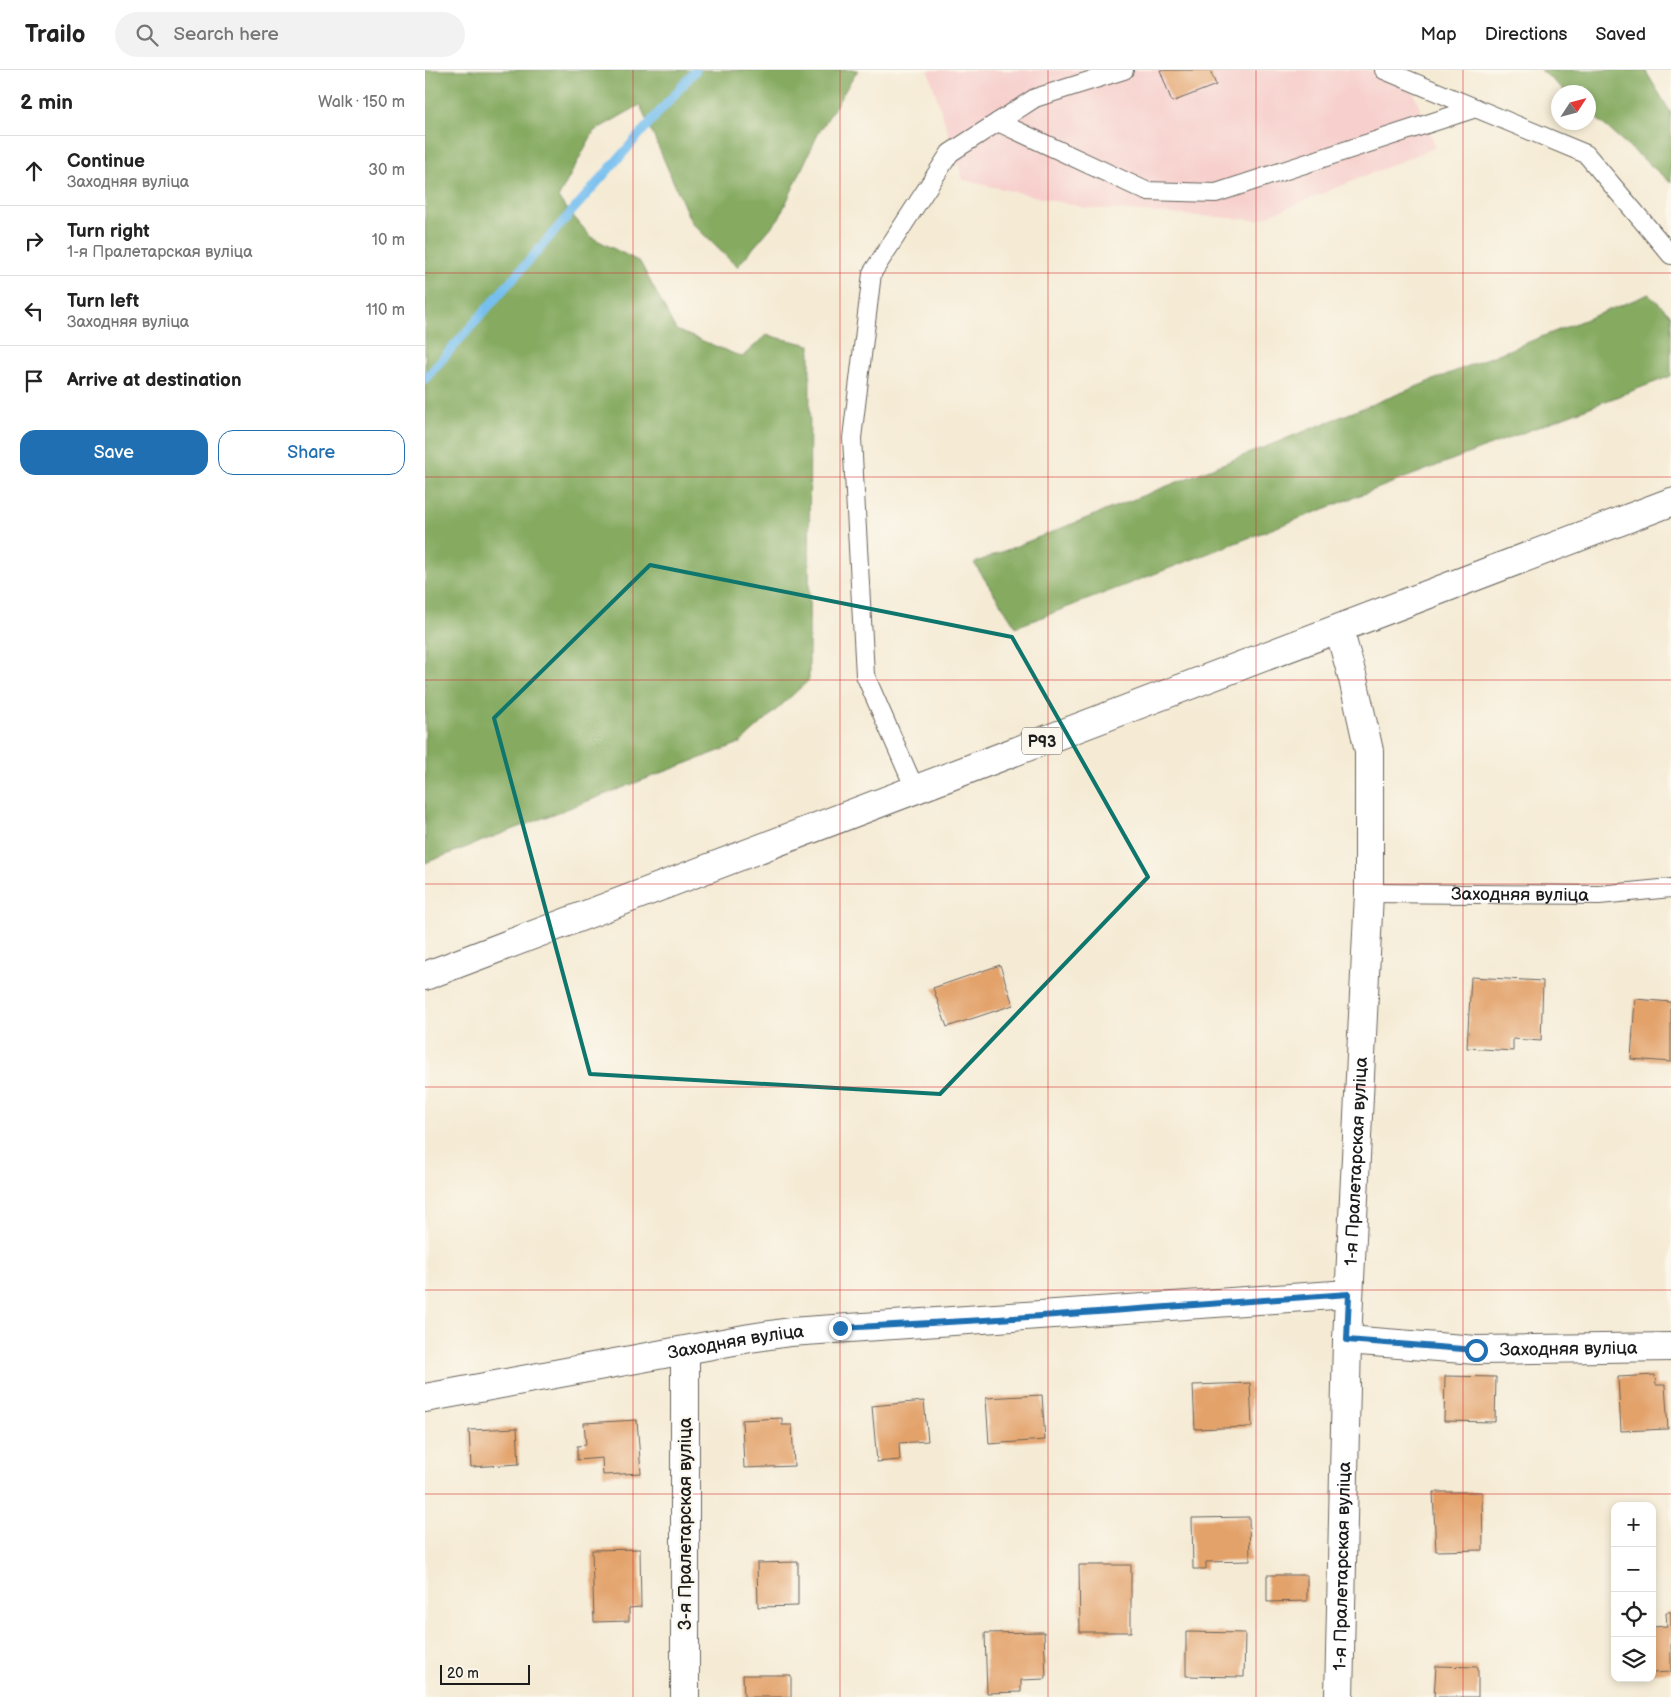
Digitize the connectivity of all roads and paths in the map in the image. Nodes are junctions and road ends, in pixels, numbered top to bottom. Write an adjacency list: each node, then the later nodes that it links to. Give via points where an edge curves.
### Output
1 (1124, 70): 4 (lane, via 1035,98)
2 (1384, 70): 3 (lane)
3 (1475, 108): 4 (lane, via 1216,193 1146,191); 5 (lane, via 1586,154)
4 (998, 122): 8 (lane, via 950,153 872,273 852,438 865,675)
5 (1671, 255)
6 (1671, 502): 7 (street, Р93)
7 (1339, 629): 8 (street, Р93); 10 (street, 1-я Пралетарская вуліца, via 1369,751)
8 (915, 789): 11 (street, Р93)
9 (1671, 888): 10 (lane, Заходняя вуліца, via 1599,895)
10 (1369, 893): 12 (street, 1-я Пралетарская вуліца)
11 (425, 976)
12 (1349, 1294): 13 (street, 1-я Пралетарская вуліца); 15 (street, Заходняя вуліца, via 840,1328 750,1338)
13 (1347, 1340): 14 (street, Заходняя вуліца, via 1476,1350); 18 (street, 1-я Пралетарская вуліца)
14 (1671, 1347)
15 (685, 1351): 16 (street, Заходняя вуліца); 17 (street, 3-я Пралетарская вуліца)
16 (425, 1398)
17 (685, 1697)
18 (1339, 1697)

